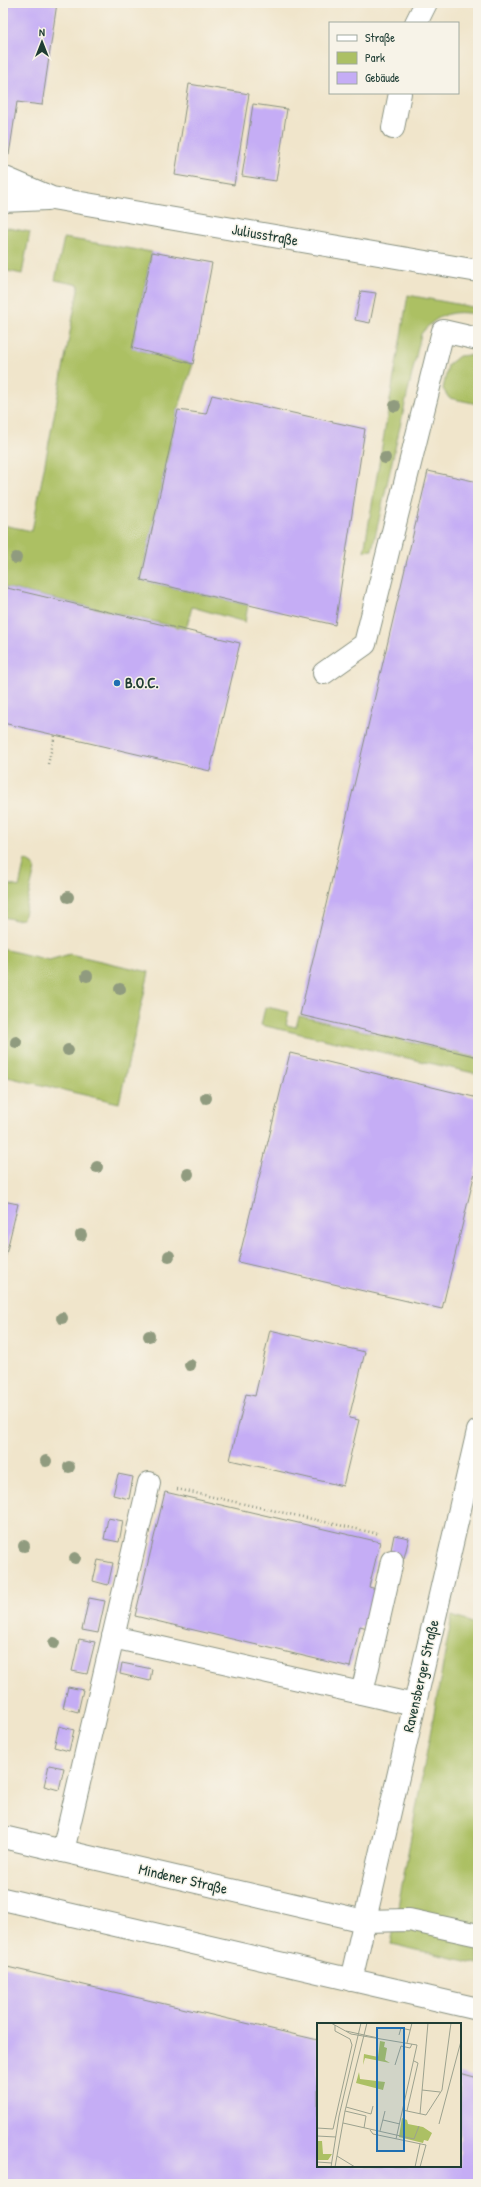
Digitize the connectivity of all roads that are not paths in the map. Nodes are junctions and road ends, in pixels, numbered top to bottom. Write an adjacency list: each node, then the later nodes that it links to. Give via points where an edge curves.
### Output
1 (426, 3): 2 (street)
2 (416, 22)
3 (400, 94): 4 (street)
4 (393, 128)
5 (3, 177): 6 (street, Juliusstraße)
6 (52, 198): 7 (street, Juliusstraße); 8 (street, Juliusstraße)
7 (3, 201)
8 (478, 272)
9 (478, 339): 10 (street, via 443,331 365,644)
10 (324, 673)
11 (478, 1432): 12 (street, Ravensberger Straße)
12 (473, 1474): 17 (street, Ravensberger Straße)
13 (149, 1483): 15 (street)
14 (392, 1561): 16 (street)
15 (113, 1637): 16 (street); 19 (street)
16 (362, 1693): 17 (street)
17 (414, 1705): 21 (street, Ravensberger Straße)
18 (3, 1837): 19 (street, Mindener Straße)
19 (63, 1851): 21 (street, Mindener Straße)
20 (3, 1899): 23 (street)
21 (364, 1920): 22 (street, Mindener Straße, via 409,1920); 23 (street, Ravensberger Straße)
22 (478, 1935)
23 (351, 1980): 24 (street)
24 (478, 2009)

